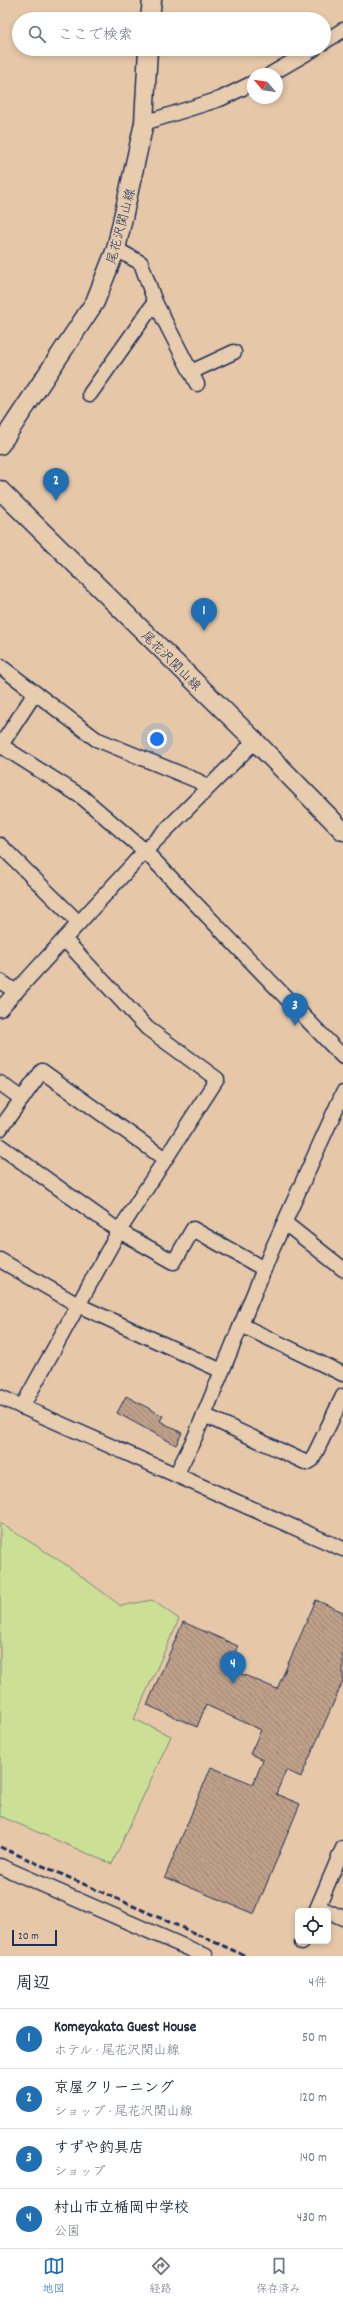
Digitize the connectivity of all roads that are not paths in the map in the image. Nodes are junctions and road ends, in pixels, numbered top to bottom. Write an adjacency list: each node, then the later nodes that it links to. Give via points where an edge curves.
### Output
1 (152, 0): 2 (main road)
2 (151, 12)
3 (343, 30): 4 (street)
4 (331, 38)
5 (148, 56): 9 (main road, 尾花沢関山線)
6 (302, 56): 7 (street)
7 (281, 68)
8 (247, 86): 9 (street, via 220,99)
9 (144, 123): 10 (main road, 尾花沢関山線)
10 (116, 249): 11 (street, via 140,263); 14 (main road, 尾花沢関山線, via 95,302)
11 (155, 302): 12 (street, via 194,378); 13 (street)
12 (234, 352)
13 (90, 394)
14 (0, 445)
15 (0, 490): 18 (main road, 尾花沢関山線)
16 (0, 666): 17 (street)
17 (35, 693): 19 (street); 20 (street, via 96,739 198,781)
18 (255, 740): 20 (street); 21 (main road, 尾花沢関山線)
19 (0, 745): 23 (street, via 82,797)
20 (207, 788): 23 (street)
21 (343, 831)
22 (0, 844): 24 (street)
23 (145, 851): 24 (street); 29 (street)
24 (79, 923): 25 (street)
25 (64, 939): 27 (street); 35 (street, via 147,1028 217,1079)
26 (0, 980): 27 (street)
27 (16, 992): 28 (street)
28 (0, 1009)
29 (343, 1057)
30 (0, 1084): 32 (street)
31 (343, 1092): 36 (street)
32 (22, 1099): 33 (street); 35 (street, via 42,1071)
33 (0, 1129)
34 (0, 1146): 37 (street)
35 (165, 1159): 37 (street)
36 (285, 1223): 39 (street); 40 (street)
37 (119, 1230): 39 (street, via 174,1262 193,1229); 41 (street)
38 (0, 1260): 41 (street)
39 (264, 1269): 42 (street)
40 (343, 1269)
41 (78, 1305): 43 (street); 47 (street)
42 (241, 1325): 43 (street); 44 (street)
43 (222, 1371): 48 (street)
44 (343, 1374)
45 (343, 1396): 48 (street, via 312,1460 307,1463)
46 (0, 1397): 47 (street)
47 (22, 1407): 49 (street)
48 (204, 1414): 49 (street)
49 (176, 1475): 50 (street)
50 (343, 1548)
51 (343, 1848): 53 (street)
52 (0, 1866): 56 (street)
53 (317, 1908)
54 (331, 1914): 55 (street)
55 (343, 1918)
56 (206, 1956)

